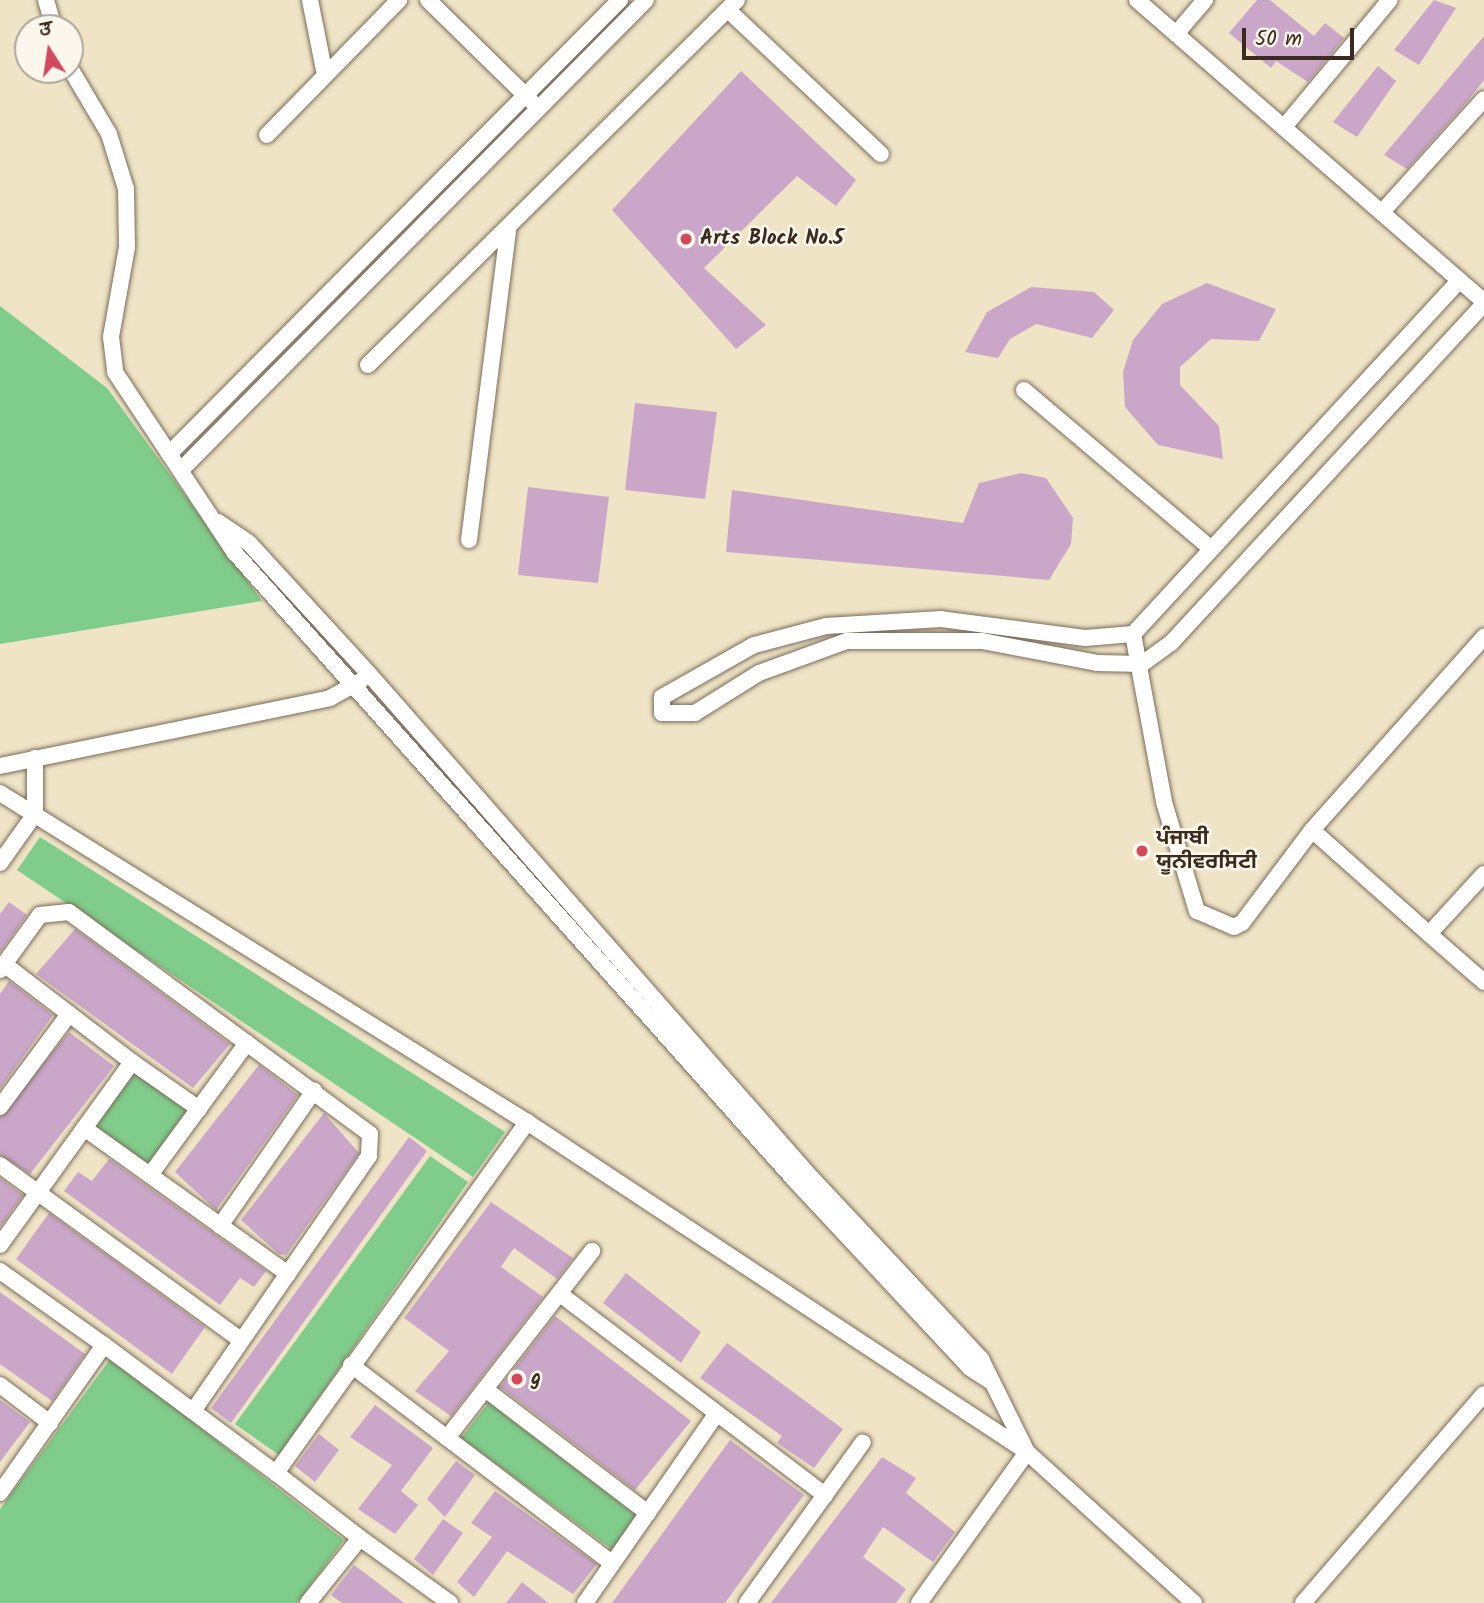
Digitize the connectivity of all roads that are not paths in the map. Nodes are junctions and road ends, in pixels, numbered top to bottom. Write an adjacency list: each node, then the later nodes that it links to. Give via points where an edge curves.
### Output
1 (310, 0): 11 (street)
2 (399, 0): 11 (street)
3 (428, 0): 13 (street)
4 (620, 0): 13 (street)
5 (646, 0): 15 (street)
6 (1137, 0): 10 (street)
7 (1205, 0): 10 (street)
8 (1390, 0): 16 (street)
9 (733, 5): 18 (street); 20 (street)
10 (1176, 34): 16 (street)
11 (326, 75): 17 (street)
12 (80, 84): 25 (street, via 110,134 126,189 127,247 111,337 115,372)
13 (525, 95): 15 (street); 25 (street)
14 (1484, 99): 19 (street)
15 (538, 108): 26 (street)
16 (1284, 127): 19 (street)
17 (267, 135)
18 (881, 154)
19 (1382, 212): 21 (street)
20 (508, 230): 23 (street); 28 (street)
21 (1458, 282): 22 (street); 29 (street)
22 (1484, 303): 32 (street, via 1171,643)
23 (368, 365)
24 (1024, 390): 29 (street)
25 (169, 454): 26 (street)
26 (181, 470): 27 (street)
27 (218, 522): 33 (street, via 249,543); 34 (street, via 235,553)
28 (469, 540)
29 (1210, 548): 30 (street)
30 (1133, 634): 32 (street); 32 (street, via 1085,638 941,619 826,626 754,645 659,704 668,718 695,713 759,673 814,649 893,637 982,641 1097,663)
31 (1484, 637): 39 (street)
32 (1142, 664): 39 (street, via 1164,802 1197,911 1234,927 1242,923)
33 (370, 675): 34 (street); 59 (street)
34 (354, 685): 35 (street, via 330,698); 59 (street)
35 (35, 758): 36 (street); 38 (street)
36 (0, 766)
37 (0, 793): 38 (street)
38 (35, 814): 40 (street); 51 (street)
39 (1312, 830): 42 (street)
40 (0, 863)
41 (1484, 873): 42 (street)
42 (1429, 934): 44 (street)
43 (2, 967): 45 (street); 46 (street, via 40,915 60,908)
44 (1484, 982)
45 (69, 1014): 47 (street); 49 (street)
46 (247, 1043): 48 (street); 50 (street)
47 (132, 1062): 50 (street); 52 (street)
48 (314, 1091): 56 (street); 61 (street, via 364,1128 371,1145)
49 (0, 1107)
50 (199, 1109): 54 (street)
51 (527, 1122): 65 (street); 74 (street)
52 (84, 1128): 54 (street); 55 (street)
53 (0, 1165): 55 (street)
54 (150, 1175): 56 (street)
55 (37, 1193): 57 (street); 63 (street)
56 (220, 1226): 61 (street)
57 (0, 1245)
58 (592, 1251): 62 (street)
59 (888, 1269): 74 (street, via 990,1381)
60 (0, 1271): 64 (street)
61 (288, 1274): 63 (street)
62 (560, 1294): 67 (street); 70 (street)
63 (242, 1340): 69 (street)
64 (104, 1345): 69 (street); 71 (street)
65 (351, 1365): 72 (street); 75 (street)
66 (0, 1385): 71 (street)
67 (485, 1389): 72 (street); 78 (street)
68 (1484, 1394): 87 (street)
69 (193, 1410): 75 (street)
70 (717, 1413): 77 (street); 78 (street)
71 (50, 1423): 76 (street)
72 (447, 1438): 80 (street)
73 (863, 1443): 77 (street)
74 (1027, 1452): 85 (street); 86 (street)
75 (276, 1472): 79 (street)
76 (1, 1489)
77 (825, 1494): 84 (street)
78 (648, 1513): 80 (street)
79 (360, 1538): 81 (street); 82 (street)
80 (612, 1563): 83 (street)
81 (308, 1603)
82 (450, 1603)
83 (584, 1603)
84 (747, 1603)
85 (919, 1603)
86 (1194, 1603)
87 (1303, 1603)

